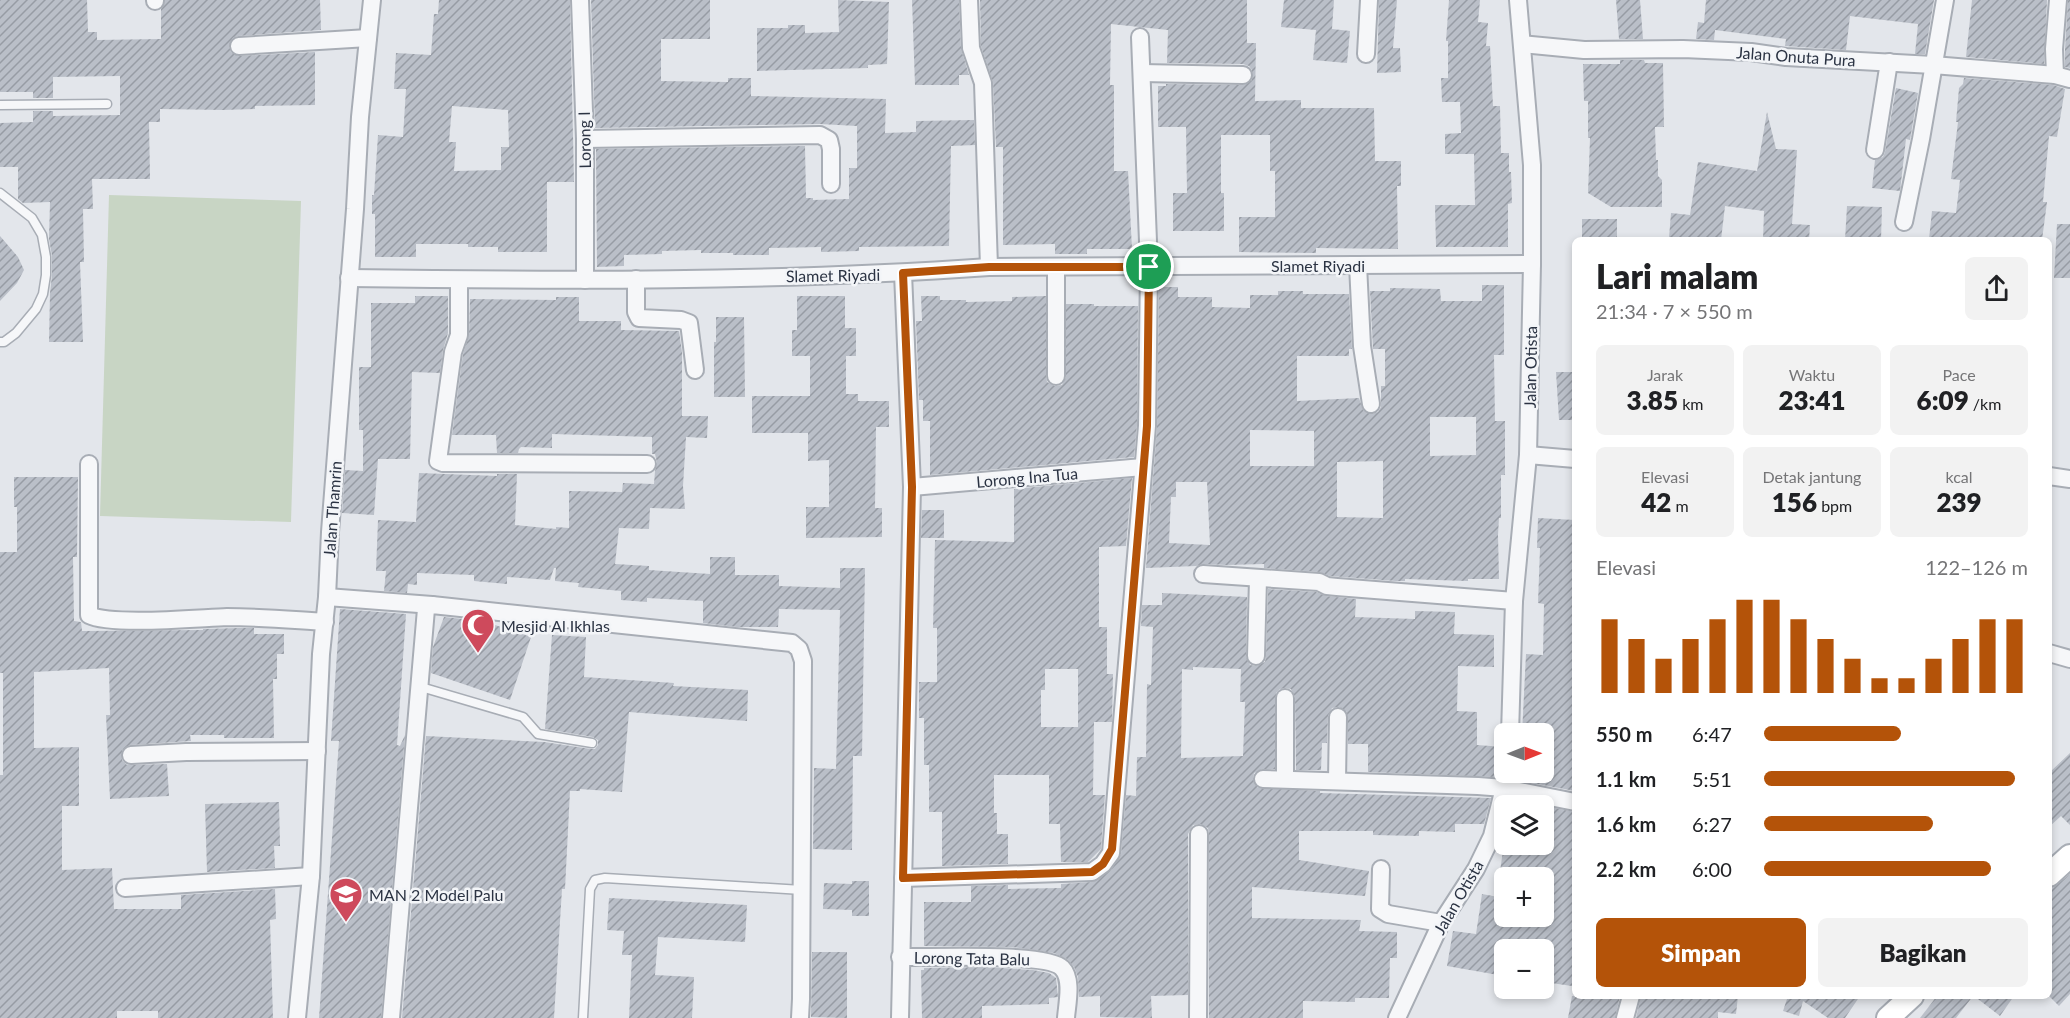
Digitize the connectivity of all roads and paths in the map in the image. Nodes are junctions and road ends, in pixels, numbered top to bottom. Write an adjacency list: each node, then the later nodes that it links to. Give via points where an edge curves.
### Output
1 (372, 0): 9 (street, Jalan Thamrin)
2 (580, 0): 20 (street, Lorong I)
3 (969, 0): 27 (street, via 971,48 983,83)
4 (1369, 0): 12 (street)
5 (1518, 0): 10 (street, Jalan Otista)
6 (1945, 0): 14 (street)
7 (2058, 0): 17 (street, via 2054,49)
8 (1140, 37): 15 (street)
9 (368, 39): 11 (street); 31 (street, Jalan Thamrin)
10 (1522, 44): 13 (street, Jalan Onuta Pura, via 1584,50 1740,51); 25 (street, Jalan Otista, via 1532,165)
11 (239, 46)
12 (1366, 54)
13 (1889, 62): 14 (street, Jalan Onuta Pura); 21 (street)
14 (1933, 65): 17 (street, Jalan Onuta Pura); 24 (street)
15 (1142, 73): 16 (street); 29 (street)
16 (1243, 75)
17 (2062, 77)
18 (108, 104): 19 (lane)
19 (0, 105)
20 (585, 139): 22 (street, via 820,135 829,140); 34 (street, Lorong I)
21 (1875, 150)
22 (831, 184)
23 (0, 193): 35 (lane, via 32,218 42,236 46,274 36,309 16,333)
24 (1904, 222)
25 (1532, 264): 26 (street, Slamet Riyadi); 39 (street, Jalan Otista)
26 (1358, 265): 29 (street, Slamet Riyadi); 38 (street, via 1362,346)
27 (989, 267): 28 (street, Slamet Riyadi); 30 (street, Slamet Riyadi)
28 (1056, 267): 29 (street, Slamet Riyadi); 37 (street)
29 (1149, 267): 43 (street)
30 (903, 273): 32 (street, Slamet Riyadi); 46 (street)
31 (349, 278): 33 (street, Slamet Riyadi); 49 (street, Jalan Thamrin)
32 (636, 279): 34 (street, Slamet Riyadi); 36 (street, via 639,318 689,323)
33 (459, 280): 34 (street, Slamet Riyadi); 42 (street, via 459,335 453,352 438,461)
34 (585, 280)
35 (0, 342)
36 (695, 370)
37 (1056, 376)
38 (1371, 404)
39 (1528, 455): 40 (street); 50 (street, Jalan Otista)
40 (1572, 459)
41 (89, 464): 52 (street, via 89,615 96,619 229,617)
42 (647, 464)
43 (1143, 467): 46 (street, Lorong Ina Tua); 75 (street, via 1111,853 1092,872)
44 (2052, 477): 45 (street)
45 (2070, 479)
46 (912, 487): 75 (street)
47 (1203, 574): 48 (street)
48 (1258, 579): 50 (street); 54 (street)
49 (327, 597): 51 (street); 52 (street, Jalan Thamrin)
50 (1514, 601): 59 (street, Jalan Otista)
51 (432, 605): 56 (street, via 426,609); 77 (street, via 792,643 803,661)
52 (324, 622): 61 (street, Jalan Thamrin)
53 (2052, 654): 55 (street)
54 (1256, 656)
55 (2070, 659)
56 (421, 687): 60 (lane, via 522,717 538,734); 83 (street)
57 (1285, 698): 64 (street)
58 (1338, 717): 66 (street)
59 (1510, 723)
60 (591, 743)
61 (317, 750): 62 (street); 74 (street, Jalan Thamrin)
62 (131, 755)
63 (1263, 779): 64 (street)
64 (1285, 779): 66 (street)
65 (1494, 780): 66 (street)
66 (1337, 781)
67 (1504, 783): 78 (street, Jalan Otista, via 1492,836)
68 (1515, 783): 69 (street)
69 (1572, 801)
70 (1199, 834): 88 (street)
71 (2070, 856): 73 (street)
72 (1381, 869): 78 (street, via 1380,909 1388,914)
73 (2052, 872)
74 (311, 876): 76 (street); 82 (street, Jalan Thamrin)
75 (903, 878): 79 (street)
76 (126, 888)
77 (802, 890): 84 (lane, via 595,880 590,890); 85 (street)
78 (1441, 923): 89 (street, Jalan Otista)
79 (900, 957): 86 (street); 87 (street, Lorong Tata Balu, via 1012,958 1054,963 1063,968 1067,977)
80 (1630, 999): 90 (street)
81 (1909, 999): 91 (street)
82 (297, 1018)
83 (391, 1018)
84 (583, 1018)
85 (800, 1018)
86 (900, 1018)
87 (1066, 1018)
88 (1198, 1018)
89 (1397, 1018)
90 (1625, 1018)
91 (1888, 1018)

